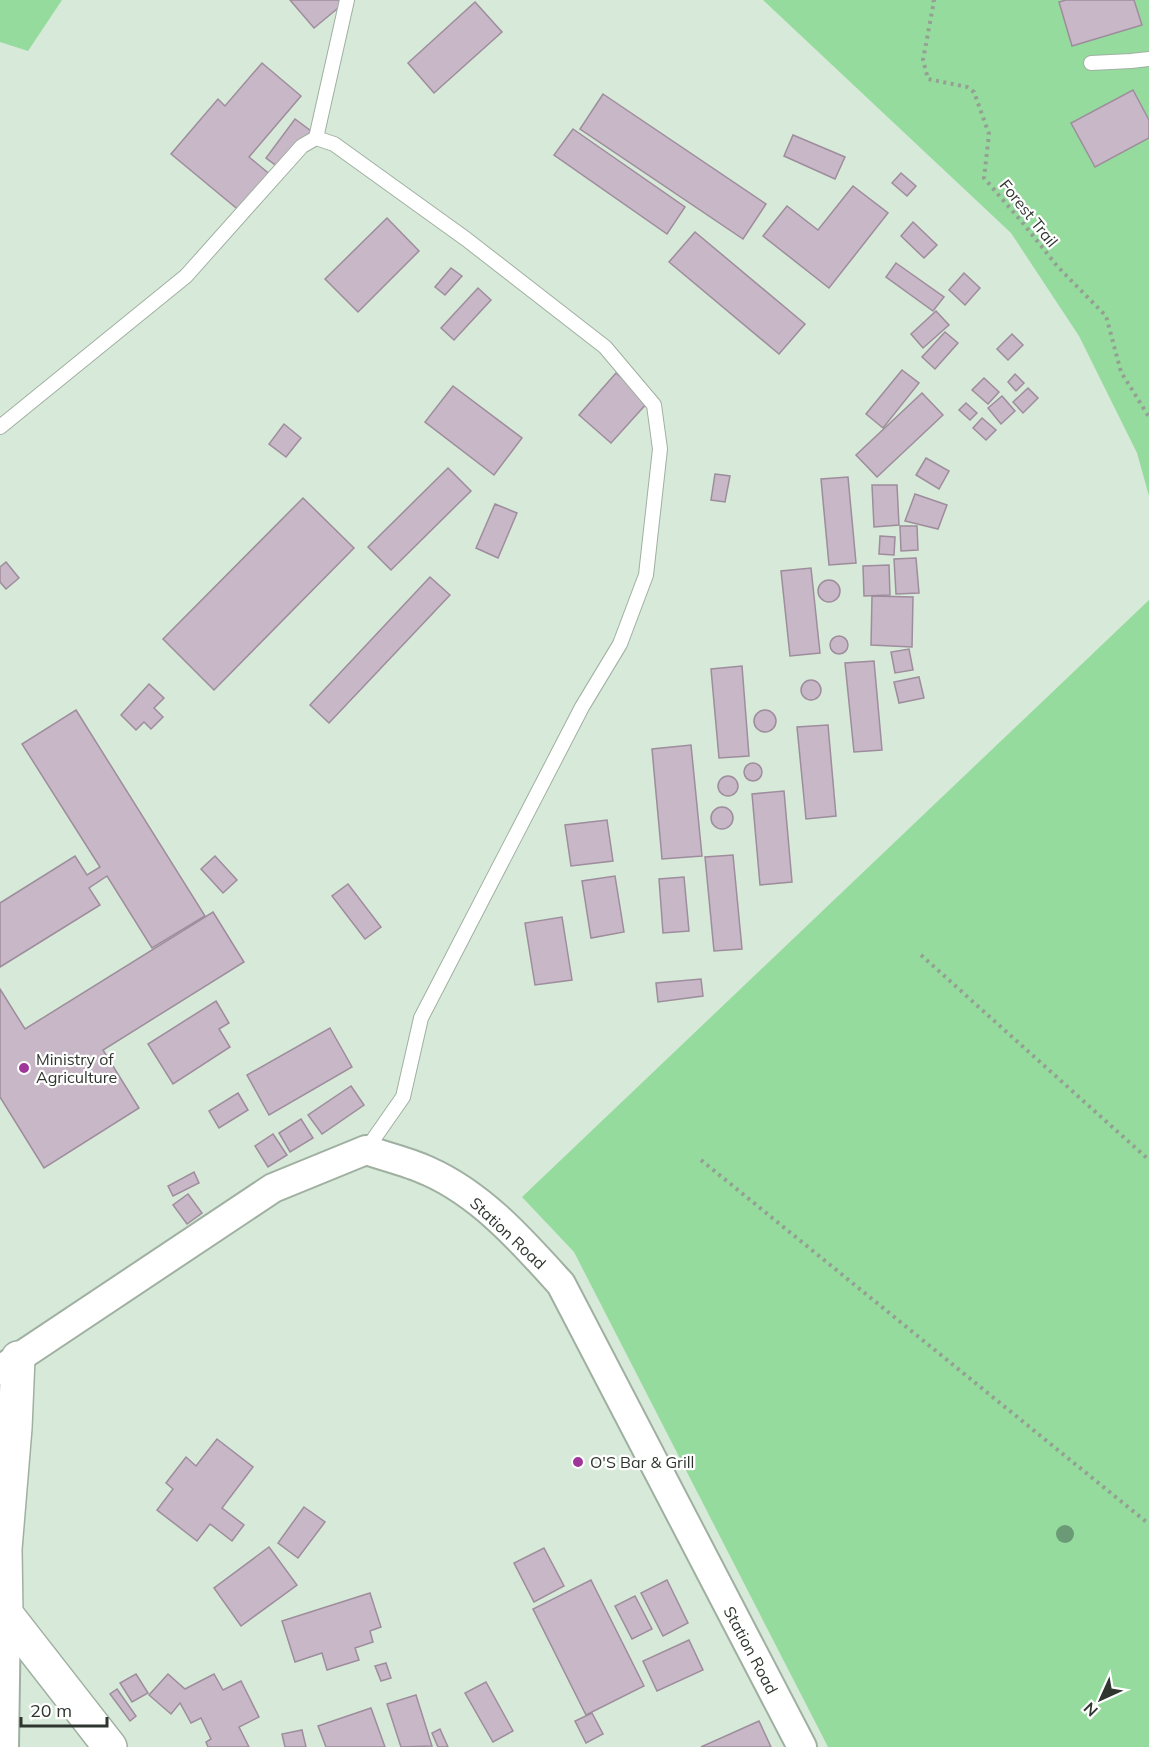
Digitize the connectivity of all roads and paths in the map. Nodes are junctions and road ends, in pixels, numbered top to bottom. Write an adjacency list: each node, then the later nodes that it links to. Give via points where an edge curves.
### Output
1 (347, 0): 5 (lane)
2 (932, 0): 6 (path, Forest Trail, via 923,60 928,79 974,92 989,134 984,178 1057,266 1106,316 1121,372)
3 (1149, 59): 4 (lane)
4 (1090, 63)
5 (316, 138): 7 (lane, via 302,146 186,276); 9 (lane, via 334,144 466,239 605,347 654,405 660,448 646,575 620,644 582,707 420,1018 403,1097)
6 (1149, 417)
7 (0, 427)
8 (921, 955): 11 (path)
9 (366, 1150): 12 (street, via 273,1188); 17 (street, Station Road, via 428,1171 480,1202 561,1284)
10 (701, 1160): 13 (path)
11 (1149, 1160)
12 (12, 1356): 14 (street, via 15,1428)
13 (1149, 1524)
14 (3, 1610): 15 (street); 16 (street)
15 (4, 1747)
16 (110, 1747)
17 (802, 1747)

